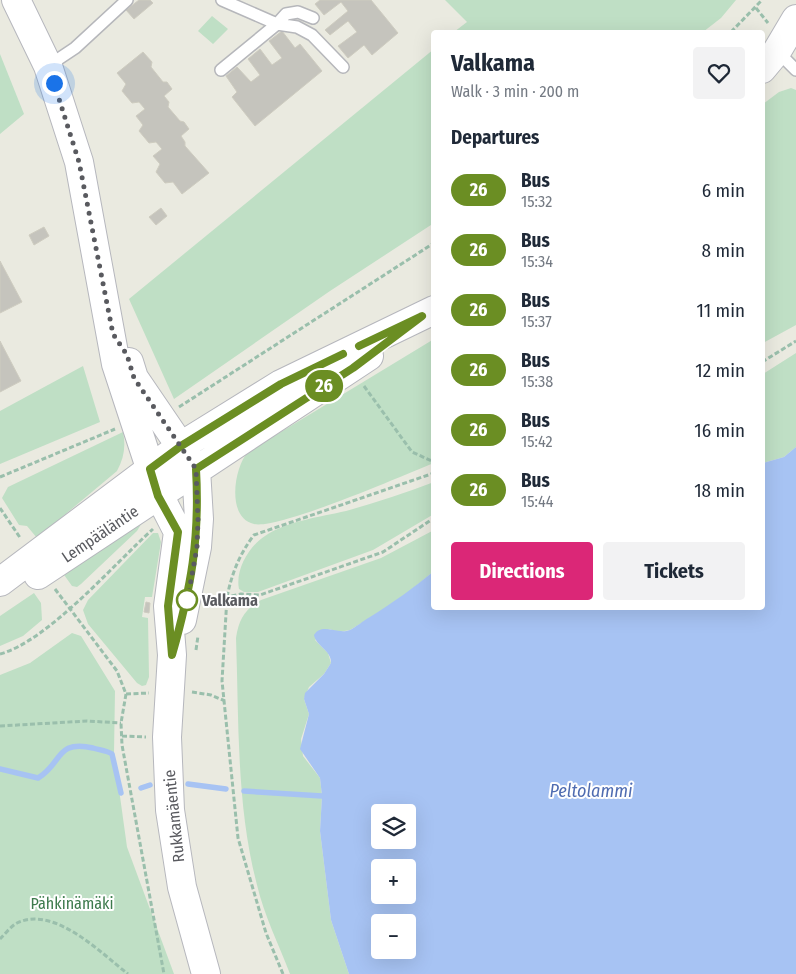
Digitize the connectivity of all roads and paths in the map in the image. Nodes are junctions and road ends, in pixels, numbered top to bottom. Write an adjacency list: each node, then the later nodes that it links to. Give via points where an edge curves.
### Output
1 (16, 0): 10 (main road, Rukkamäentie)
2 (127, 0): 10 (lane, via 75,48)
3 (222, 0): 7 (lane)
4 (762, 0): 8 (path)
5 (313, 18): 7 (lane, via 298,12 286,14)
6 (796, 19): 9 (main road)
7 (277, 24): 11 (lane, via 297,27 312,34); 12 (lane)
8 (733, 30)
9 (779, 64)
10 (48, 66): 15 (main road, Rukkamäentie, via 79,162)
11 (343, 67)
12 (221, 70)
13 (431, 245): 21 (path)
14 (428, 313): 20 (main road, Lempääläntie); 23 (main road, Lempääläntie, via 281,384)
15 (113, 334): 21 (main road, via 127,355 134,378); 22 (main road, Rukkamäentie, via 116,364)
16 (796, 340): 17 (path)
17 (769, 356): 18 (path); 19 (path)
18 (765, 357)
19 (765, 359)
20 (353, 368): 24 (path, via 412,452); 26 (main road, Lempääläntie)
21 (161, 416): 23 (main road)
22 (135, 423): 25 (main road, Rukkamäentie); 28 (path)
23 (181, 446): 25 (main road, Lempääläntie); 26 (main road)
24 (431, 461)
25 (150, 469): 29 (main road, Rukkamäentie); 33 (main road, Lempääläntie)
26 (196, 469): 29 (main road, Lempääläntie); 39 (main road, Rukkamäentie, via 197,547 186,608)
27 (431, 474): 36 (path, via 254,535 241,552 231,574)
28 (0, 477)
29 (158, 496): 35 (main road, Lempääläntie, via 60,562); 39 (main road, Rukkamäentie, via 178,532 168,606)
30 (0, 508): 32 (path)
31 (431, 520): 36 (path, via 382,552 260,595)
32 (24, 544)
33 (0, 582)
34 (50, 582): 37 (path)
35 (0, 597)
36 (227, 597): 43 (path, via 222,682)
37 (70, 608): 38 (path, via 32,639); 42 (path, via 117,671)
38 (0, 654)
39 (172, 655): 49 (main road, Rukkamäentie, via 167,737 170,810 182,886)
40 (152, 692): 42 (path)
41 (190, 692): 43 (path)
42 (126, 694): 44 (path)
43 (225, 701): 50 (path, via 238,838 266,933)
44 (121, 723): 45 (path, via 87,721); 48 (path, via 122,746)
45 (0, 726)
46 (0, 939): 47 (path, via 15,924 27,920 58,924)
47 (128, 974)
48 (164, 974)
49 (206, 974)
50 (283, 974)

